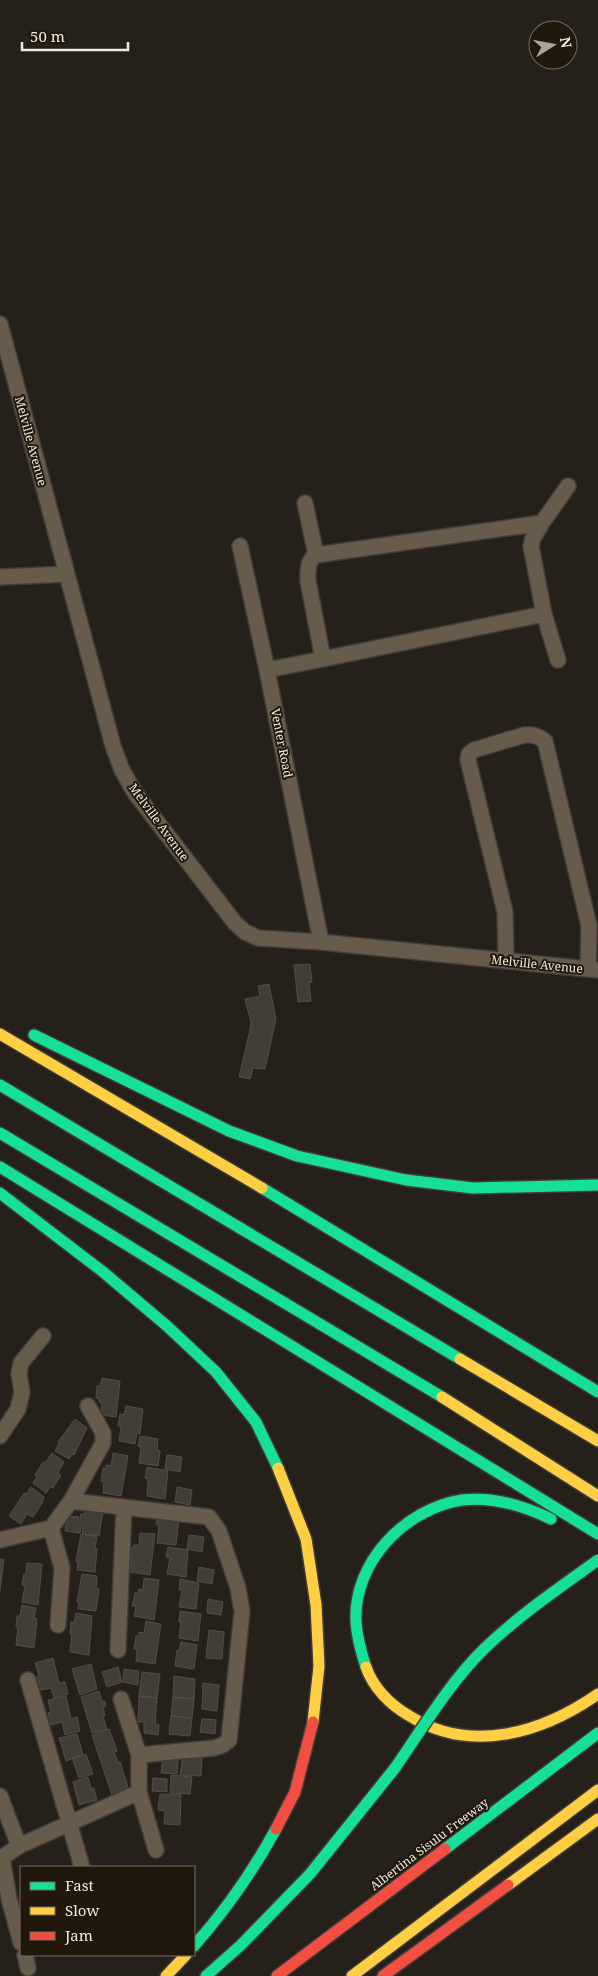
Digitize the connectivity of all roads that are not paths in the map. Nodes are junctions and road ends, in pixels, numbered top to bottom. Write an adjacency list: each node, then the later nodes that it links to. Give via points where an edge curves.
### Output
1 (0, 324): 7 (street, Melville Avenue)
2 (568, 486): 4 (street)
3 (305, 503): 6 (street)
4 (542, 523): 6 (street); 9 (street, via 531,546)
5 (240, 546): 12 (street, Venter Road)
6 (316, 555): 10 (street, via 310,560 308,581)
7 (67, 574): 8 (street); 13 (street, Melville Avenue, via 113,746 135,793 234,923 245,932 258,938)
8 (0, 577)
9 (544, 614): 10 (street); 11 (street)
10 (323, 659): 12 (street)
11 (558, 660)
12 (267, 670): 13 (street, Venter Road)
13 (321, 942): 14 (street, Melville Avenue)
14 (506, 961): 15 (street, Melville Avenue); 15 (street, via 505,912 468,760 474,750 531,734 545,741 589,926)
15 (593, 970)
16 (26, 1031): 21 (highway, via 229,1131 297,1156 406,1180 473,1188)
17 (0, 1034): 24 (highway, via 169,1132)
18 (0, 1085): 27 (highway)
19 (0, 1133): 28 (highway, via 473,1416)
20 (0, 1167): 32 (highway)
21 (598, 1185)
22 (0, 1193): 53 (highway, via 102,1271 216,1372 256,1422 281,1474 306,1539 316,1605 319,1666 312,1730 295,1792 256,1864)
23 (43, 1336): 26 (street, via 21,1363 22,1392 18,1409)
24 (598, 1392)
25 (88, 1406): 29 (street, via 103,1433 103,1443)
26 (0, 1436)
27 (598, 1441)
28 (598, 1496)
29 (71, 1502): 30 (street); 31 (street)
30 (124, 1507): 37 (street); 42 (street, via 209,1517 219,1531 238,1588 242,1612 229,1740 214,1748)
31 (51, 1528): 33 (street); 36 (street, via 62,1568)
32 (598, 1534)
33 (0, 1540)
34 (598, 1544): 39 (highway, via 542,1514 499,1500 466,1500 432,1508 409,1520 388,1537 370,1564 360,1588 355,1617 357,1641 376,1688 394,1707 418,1723 442,1731 469,1738 524,1731 557,1719)
35 (598, 1560): 56 (highway, bridge, via 532,1607 483,1650 310,1874)
36 (58, 1625)
37 (118, 1650)
38 (28, 1680): 47 (street)
39 (598, 1694)
40 (121, 1699): 42 (street)
41 (598, 1733): 57 (highway, Albertina Sisulu Freeway)
42 (139, 1755): 44 (street)
43 (598, 1790): 58 (highway)
44 (139, 1792): 47 (street); 49 (street)
45 (0, 1796): 48 (street)
46 (598, 1819): 59 (highway)
47 (69, 1823): 48 (street); 51 (street)
48 (19, 1846): 50 (street)
49 (156, 1850)
50 (1, 1859): 52 (street)
51 (82, 1866)
52 (20, 1939)
53 (195, 1945)
54 (185, 1956): 55 (highway)
55 (166, 1976)
56 (206, 1976)
57 (277, 1976)
58 (352, 1976)
59 (382, 1976)

